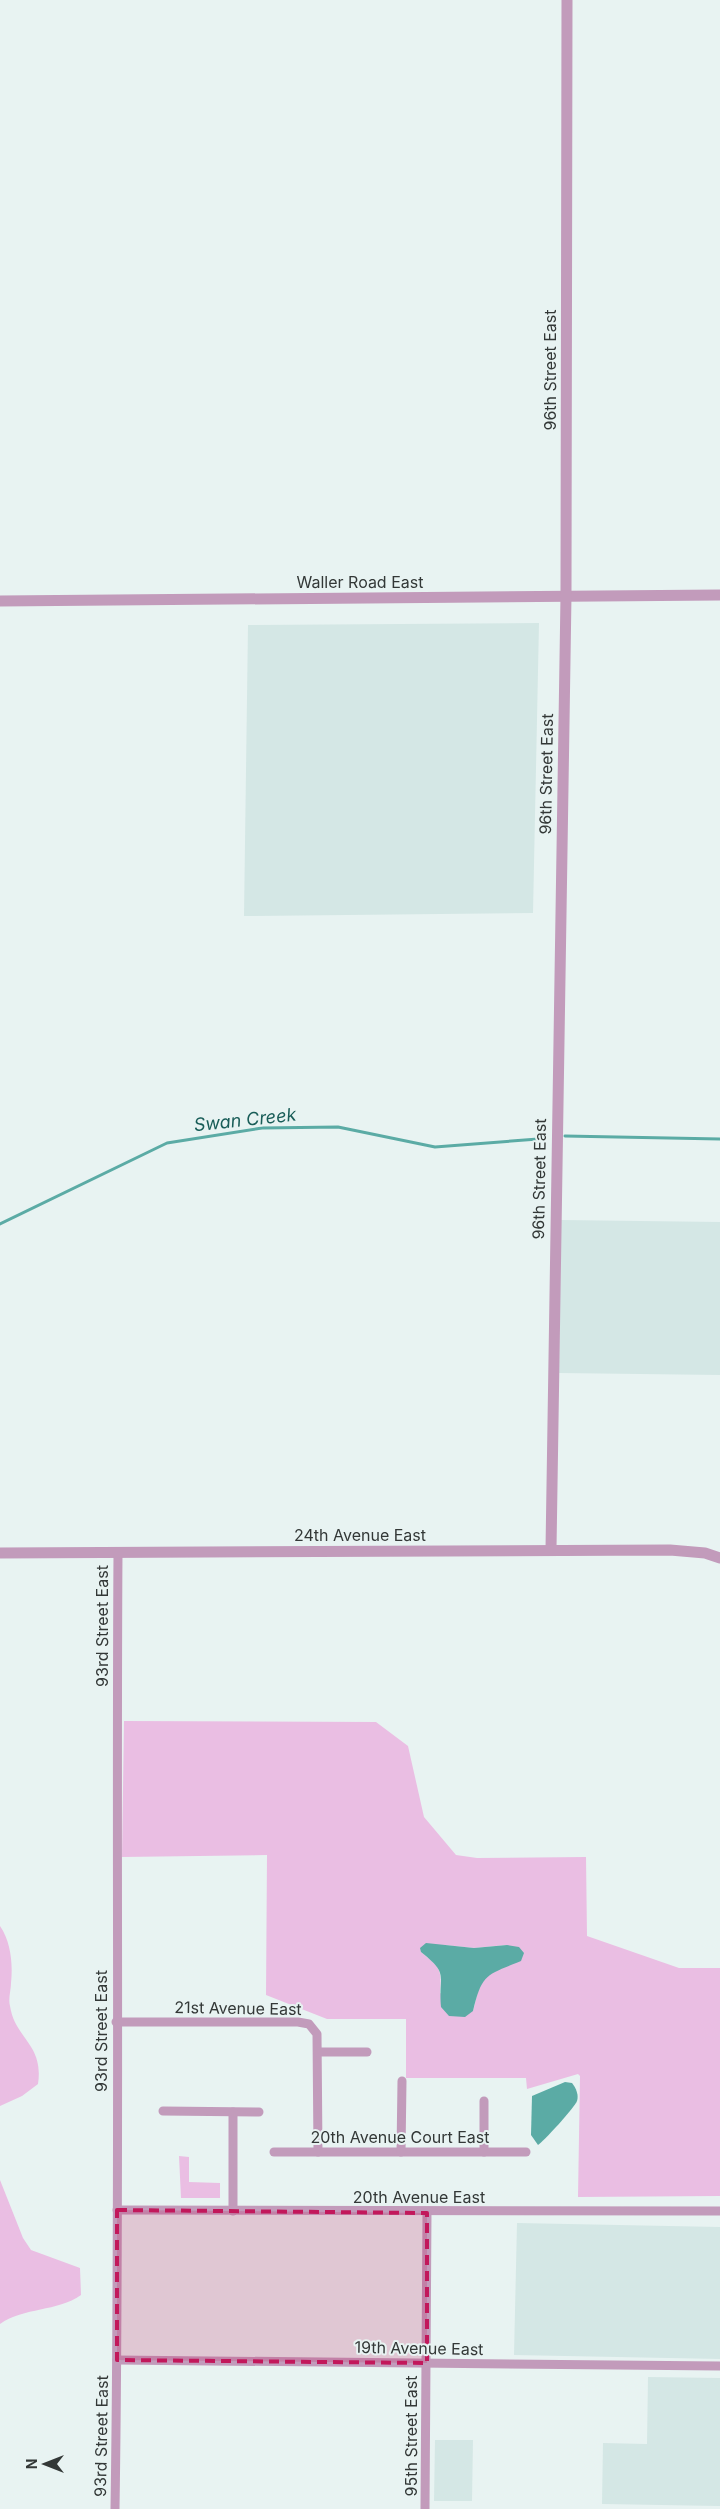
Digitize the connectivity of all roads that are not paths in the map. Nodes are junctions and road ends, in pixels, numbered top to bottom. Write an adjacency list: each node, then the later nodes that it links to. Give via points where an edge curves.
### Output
1 (567, 0): 3 (street, 96th Street East)
2 (720, 595): 3 (street, Waller Road East)
3 (566, 596): 4 (street, Waller Road East); 5 (street, 96th Street East)
4 (0, 601)
5 (551, 1549): 6 (street, 24th Avenue East); 8 (street, 24th Avenue East, via 670,1550 705,1553)
6 (118, 1552): 7 (street, 24th Avenue East); 9 (street, 93rd Street East)
7 (0, 1553)
8 (720, 1558)
9 (116, 2022): 10 (street, 21st Avenue East, via 303,2022 317,2034); 22 (street, 93rd Street East)
10 (318, 2052): 11 (street); 18 (street, 21st Avenue East)
11 (367, 2052)
12 (402, 2082): 19 (street)
13 (484, 2101): 20 (street)
14 (162, 2111): 15 (street)
15 (233, 2112): 16 (street); 23 (street)
16 (259, 2112)
17 (274, 2152): 18 (street, 20th Avenue Court East)
18 (318, 2152): 19 (street, 20th Avenue Court East)
19 (401, 2152): 20 (street, 20th Avenue Court East)
20 (484, 2152): 21 (street, 20th Avenue Court East)
21 (526, 2152)
22 (117, 2210): 23 (street, 20th Avenue East); 26 (street, 93rd Street East)
23 (233, 2211): 25 (street, 20th Avenue East)
24 (720, 2211): 25 (street, 20th Avenue East)
25 (427, 2212): 27 (street, 95th Street East)
26 (117, 2360): 27 (street, 19th Avenue East); 29 (street, 93rd Street East)
27 (427, 2364): 28 (street, 19th Avenue East); 30 (street, 95th Street East)
28 (720, 2366)
29 (115, 2509)
30 (426, 2509)

